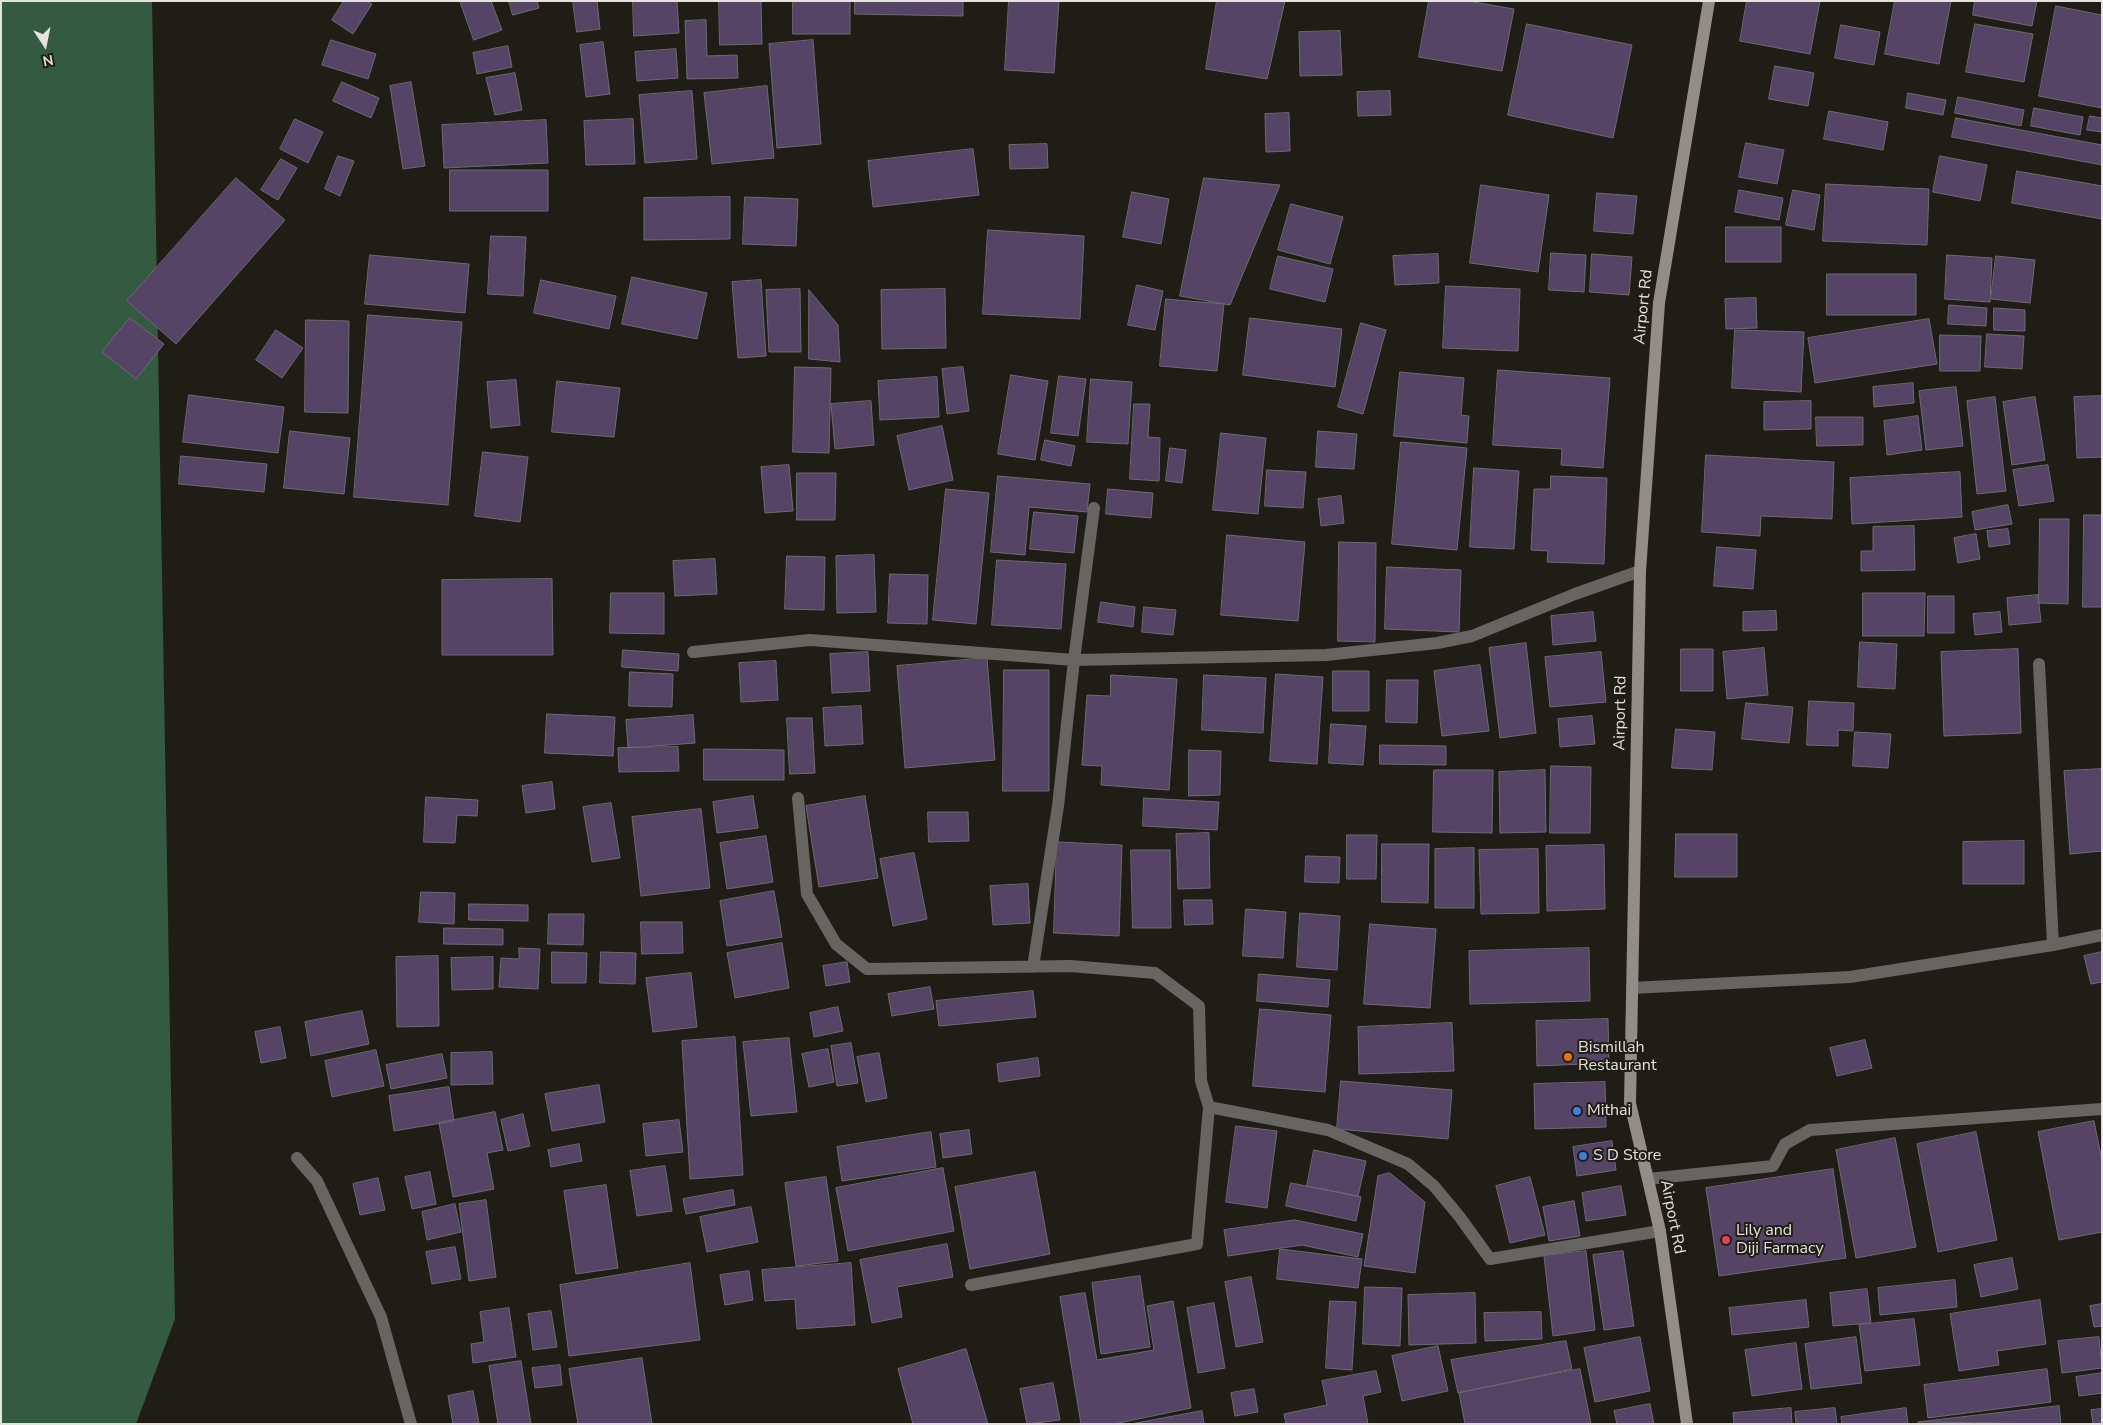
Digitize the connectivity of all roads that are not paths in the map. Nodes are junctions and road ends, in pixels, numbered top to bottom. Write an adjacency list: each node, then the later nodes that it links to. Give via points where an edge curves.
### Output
1 (1709, 1): 3 (main road, Airport Rd, via 1659,303)
2 (1094, 508): 5 (street)
3 (1640, 571): 5 (street, via 1472,636 1437,643 1326,655); 11 (main road, Airport Rd)
4 (692, 652): 5 (street, via 810,640)
5 (1074, 660): 10 (street, via 1058,806)
6 (2039, 664): 9 (street)
7 (798, 798): 10 (street, via 808,894 836,944 867,969)
8 (2102, 935): 9 (street)
9 (2053, 945): 11 (street, via 1850,977)
10 (1033, 967): 12 (street, via 1070,966 1155,973 1199,1006 1201,1081)
11 (1632, 988): 15 (main road, Airport Rd, via 1630,1103)
12 (1209, 1107): 16 (street, via 1328,1130 1408,1164 1434,1186 1490,1259); 17 (street, via 1197,1244)
13 (2102, 1109): 15 (street, via 1810,1130 1784,1144 1773,1166)
14 (297, 1158): 18 (street, via 317,1181 381,1317)
15 (1648, 1179): 16 (main road, Airport Rd)
16 (1660, 1231): 19 (main road, Airport Rd)
17 (971, 1285)
18 (411, 1424)
19 (1687, 1424)

